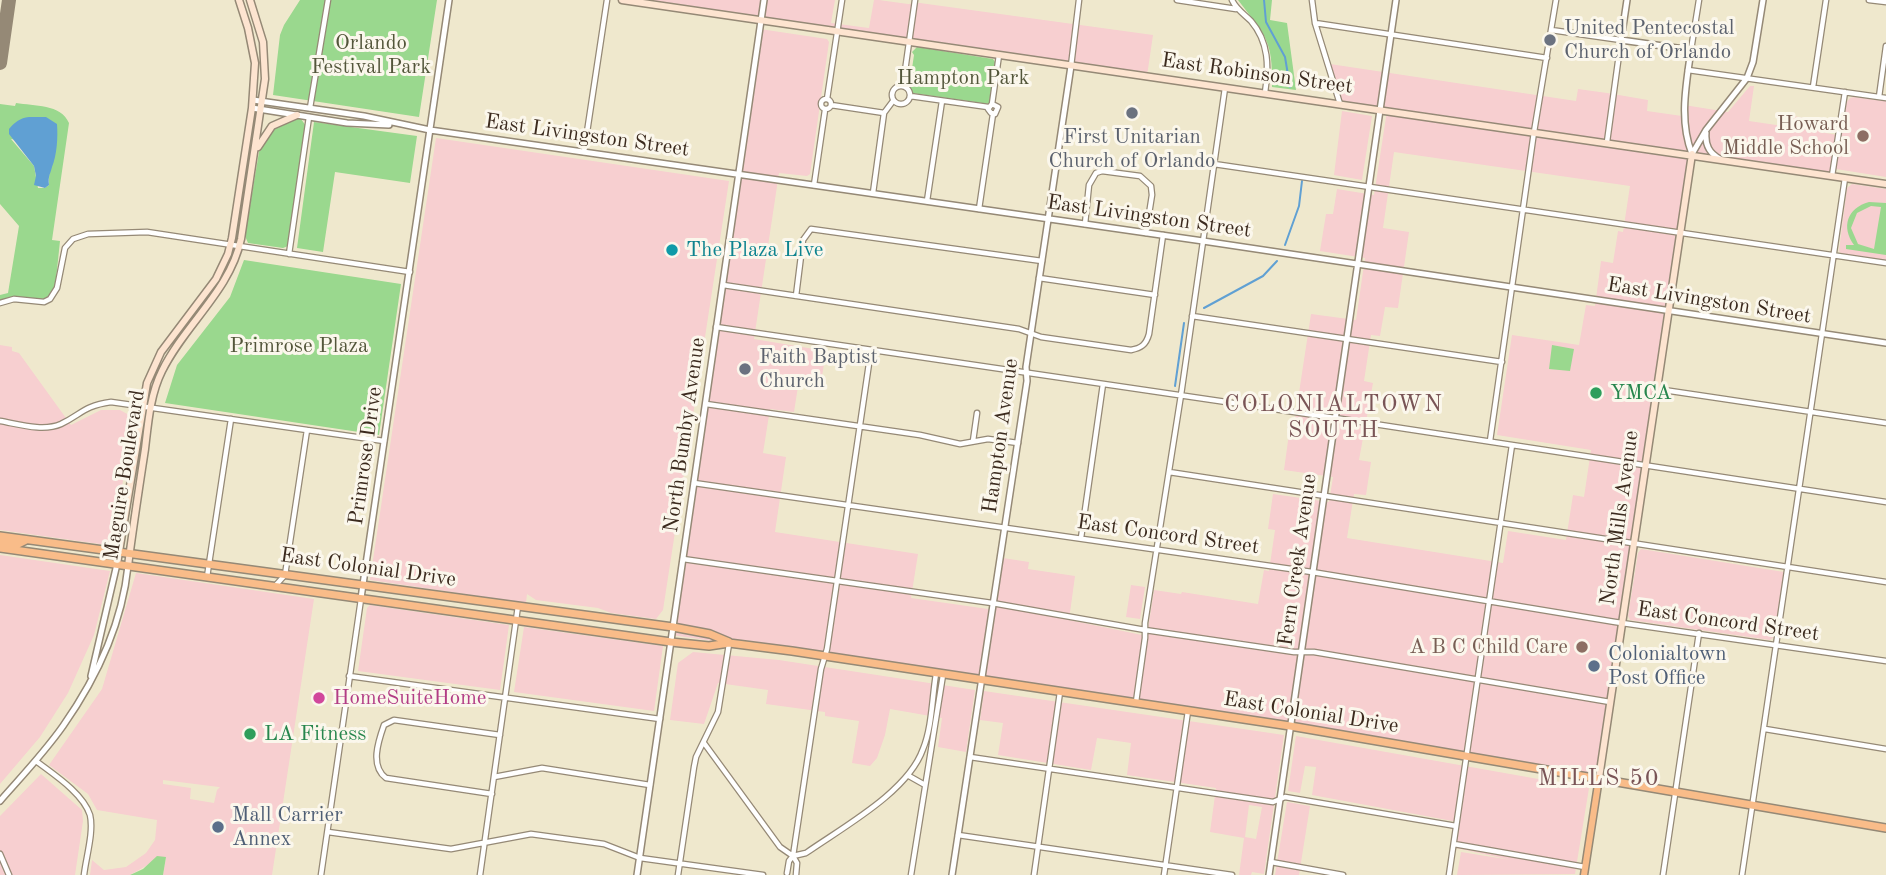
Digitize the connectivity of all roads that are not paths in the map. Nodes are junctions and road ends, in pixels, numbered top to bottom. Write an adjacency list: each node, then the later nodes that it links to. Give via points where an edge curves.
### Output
1 (239, 0): 46 (main road, Maguire Boulevard, via 255,63)
2 (250, 0): 48 (main road, Maguire Boulevard, via 264,51)
3 (328, 0): 54 (street)
4 (449, 0): 63 (street, Primrose Drive)
5 (607, 0): 68 (street)
6 (622, 0): 23 (main road, East Robinson Street)
7 (764, 0): 23 (street, North Bumby Avenue)
8 (842, 0): 26 (street)
9 (915, 0): 29 (street)
10 (1079, 0): 34 (street, Hampton Avenue)
11 (1177, 0): 22 (street)
12 (1232, 0): 22 (street)
13 (1312, 0): 24 (street)
14 (1396, 0): 27 (street, Fern Creek Avenue)
15 (1556, 0): 25 (street)
16 (1627, 0): 28 (street)
17 (1699, 0): 31 (street, North Mills Avenue)
18 (1763, 0): 36 (street)
19 (1826, 0): 39 (street)
20 (1869, 0): 21 (street)
21 (1886, 2)
22 (1237, 9): 41 (street, via 1259,32 1266,50)
23 (761, 21): 26 (main road, East Robinson Street); 72 (street, North Bumby Avenue)
24 (1315, 23): 27 (street); 50 (street)
25 (1551, 30): 28 (street); 33 (street)
26 (837, 32): 29 (main road, East Robinson Street); 45 (street)
27 (1391, 35): 33 (street); 55 (street, Fern Creek Avenue)
28 (1621, 40): 31 (street); 66 (street)
29 (909, 42): 32 (main road, East Robinson Street); 37 (street)
30 (1886, 46): 43 (street)
31 (1691, 50): 35 (street, North Mills Avenue)
32 (999, 55): 34 (main road, East Robinson Street); 52 (street)
33 (1547, 58): 65 (street)
34 (1071, 66): 38 (main road, East Robinson Street); 82 (street, Hampton Avenue)
35 (1688, 70): 36 (street); 69 (street, North Mills Avenue, via 1684,109)
36 (1747, 78): 39 (street); 64 (street)
37 (902, 85): 42 (street); 49 (street, via 892,90)
38 (1225, 87): 41 (main road, East Robinson Street); 71 (street)
39 (1813, 88): 40 (street)
40 (1845, 92): 43 (street); 73 (street)
41 (1265, 93): 50 (main road, East Robinson Street)
42 (910, 96): 47 (street); 49 (street, via 903,104)
43 (1879, 97): 44 (street)
44 (1886, 98)
45 (827, 99): 51 (street); 57 (street, via 821,103)
46 (253, 100): 48 (street, East Livingston Street); 53 (main road, Maguire Boulevard)
47 (942, 100): 52 (street); 79 (street)
48 (262, 101): 54 (street, East Livingston Street); 56 (main road, Maguire Boulevard)
49 (893, 101): 58 (street)
50 (1340, 104): 55 (main road, East Robinson Street)
51 (831, 105): 57 (street); 58 (street)
52 (990, 105): 59 (street); 59 (street, via 999,108)
53 (252, 108): 56 (street); 88 (main road, Maguire Boulevard)
54 (310, 108): 62 (street, East Livingston Street)
55 (1380, 109): 65 (main road, East Robinson Street); 77 (street, Fern Creek Avenue)
56 (261, 110): 60 (street); 67 (main road, Maguire Boulevard)
57 (825, 110): 76 (street)
58 (884, 113): 78 (street)
59 (993, 114): 80 (street)
60 (297, 115): 61 (street, East Livingston Street); 67 (main road, via 272,126)
61 (309, 117): 62 (street, East Livingston Street); 90 (street)
62 (406, 125): 63 (street, East Livingston Street)
63 (430, 130): 68 (street, East Livingston Street); 95 (street, Primrose Drive)
64 (1706, 130): 69 (street); 70 (street, via 1707,147)
65 (1534, 132): 66 (main road, East Robinson Street); 81 (street)
66 (1607, 142): 69 (main road, East Robinson Street)
67 (255, 151): 89 (main road, Maguire Boulevard)
68 (584, 152): 72 (street, East Livingston Street)
69 (1692, 154): 70 (main road, East Robinson Street); 84 (main road, North Mills Avenue)
70 (1720, 159): 73 (main road, East Robinson Street)
71 (1214, 164): 77 (street); 87 (street)
72 (739, 174): 76 (street, East Livingston Street); 97 (street, North Bumby Avenue)
73 (1832, 176): 74 (main road, East Robinson Street)
74 (1845, 178): 75 (main road, East Robinson Street); 91 (street)
75 (1886, 184)
76 (814, 185): 78 (street, East Livingston Street)
77 (1369, 186): 81 (street); 94 (street, Fern Creek Avenue)
78 (873, 193): 79 (street, East Livingston Street)
79 (927, 201): 80 (street, East Livingston Street)
80 (979, 209): 82 (street, East Livingston Street)
81 (1524, 209): 84 (street); 98 (street)
82 (1048, 219): 83 (street, East Livingston Street); 92 (street, Hampton Avenue)
83 (1084, 224): 85 (street, East Livingston Street); 85 (street, via 1089,185 1097,173 1140,176 1151,186 1152,195)
84 (1679, 232): 91 (street); 102 (main road, North Mills Avenue)
85 (1146, 233): 86 (street, East Livingston Street)
86 (1163, 236): 87 (street, East Livingston Street); 99 (street)
87 (1203, 241): 94 (street, East Livingston Street); 103 (street)
88 (231, 245): 89 (street); 101 (street, via 141,232 85,234 65,248 57,288 50,299); 116 (main road, Maguire Boulevard, via 206,295 161,352)
89 (240, 246): 90 (street); 117 (main road, Maguire Boulevard, via 217,294 169,357)
90 (289, 254): 95 (street)
91 (1834, 255): 93 (street); 106 (street)
92 (1042, 261): 96 (street, Hampton Avenue); 100 (street, via 811,229 803,240)
93 (1886, 263)
94 (1357, 264): 98 (street, East Livingston Street); 107 (street, Fern Creek Avenue)
95 (410, 272): 126 (street, Primrose Drive)
96 (1039, 278): 99 (street); 105 (street, Hampton Avenue)
97 (723, 285): 100 (street); 104 (street, North Bumby Avenue)
98 (1512, 287): 102 (street, East Livingston Street); 110 (street)
99 (1155, 295): 105 (street, via 1147,341 1140,348)
100 (796, 296): 105 (street)
101 (0, 303)
102 (1667, 310): 106 (street, East Livingston Street); 113 (main road, North Mills Avenue)
103 (1192, 316): 107 (street); 114 (street)
104 (716, 327): 109 (street); 115 (street, North Bumby Avenue)
105 (1031, 333): 111 (street, Hampton Avenue)
106 (1823, 334): 108 (street, East Livingston Street); 118 (street)
107 (1346, 339): 110 (street); 120 (street, Fern Creek Avenue)
108 (1886, 343)
109 (871, 351): 111 (street); 124 (street)
110 (1502, 362): 128 (street)
111 (1027, 373): 112 (street); 129 (street, Hampton Avenue)
112 (1103, 384): 114 (street); 141 (street)
113 (1656, 388): 118 (street); 131 (main road, North Mills Avenue)
114 (1181, 395): 120 (street); 132 (street)
115 (706, 404): 124 (street); 133 (street, North Bumby Avenue)
116 (142, 407): 117 (street); 122 (street, via 111,402 92,405 50,427); 147 (main road, Maguire Boulevard)
117 (151, 408): 121 (street); 148 (main road, Maguire Boulevard)
118 (1811, 411): 123 (street); 134 (street)
119 (977, 413): 127 (street)
120 (1335, 418): 128 (street); 135 (street, Fern Creek Avenue)
121 (231, 419): 125 (street); 151 (street)
122 (0, 421)
123 (1886, 423)
124 (860, 427): 127 (street, via 960,444); 137 (street)
125 (307, 430): 126 (street); 155 (street)
126 (384, 441): 159 (street, Primrose Drive)
127 (973, 441): 129 (street)
128 (1490, 441): 130 (street)
129 (1018, 443): 139 (street, Hampton Avenue)
130 (1511, 444): 131 (street); 138 (street)
131 (1645, 466): 134 (street); 144 (main road, North Mills Avenue)
132 (1169, 472): 135 (street); 146 (street)
133 (694, 483): 137 (street, East Concord Street); 149 (street, North Bumby Avenue)
134 (1800, 490): 136 (street); 153 (street)
135 (1323, 495): 138 (street); 154 (street, Fern Creek Avenue)
136 (1886, 502)
137 (848, 504): 139 (street, East Concord Street); 157 (street)
138 (1501, 522): 144 (street); 162 (street)
139 (1004, 527): 141 (street, East Concord Street); 163 (street, Hampton Avenue)
140 (0, 536): 142 (highway, East Colonial Drive)
141 (1081, 538): 146 (street, East Concord Street)
142 (26, 539): 143 (highway, via 18,544); 147 (highway, East Colonial Drive)
143 (0, 541)
144 (1634, 544): 153 (street); 166 (main road, North Mills Avenue)
145 (0, 548): 150 (highway, East Colonial Drive)
146 (1156, 550): 154 (street, East Concord Street); 168 (street)
147 (120, 553): 148 (highway, East Colonial Drive); 150 (main road, Maguire Boulevard)
148 (130, 554): 151 (highway, East Colonial Drive); 152 (main road, Maguire Boulevard)
149 (683, 559): 157 (street); 167 (street, North Bumby Avenue)
150 (117, 564): 152 (highway, East Colonial Drive); 180 (street, Maguire Boulevard)
151 (208, 565): 155 (highway, East Colonial Drive); 156 (street)
152 (128, 566): 156 (highway, East Colonial Drive); 180 (street, Maguire Boulevard, via 117,618)
153 (1788, 567): 158 (street); 172 (street)
154 (1312, 572): 162 (street, East Concord Street); 173 (street, Fern Creek Avenue)
155 (285, 575): 159 (highway, East Colonial Drive); 160 (street)
156 (207, 577): 160 (highway, East Colonial Drive)
157 (837, 580): 163 (street); 174 (street)
158 (1886, 582)
159 (363, 585): 161 (street, Primrose Drive); 164 (highway, East Colonial Drive)
160 (275, 586): 161 (highway, East Colonial Drive)
161 (361, 598): 165 (highway, East Colonial Drive); 177 (street, Primrose Drive)
162 (1490, 602): 166 (street, East Concord Street); 178 (street)
163 (992, 603): 168 (street); 179 (street, Hampton Avenue)
164 (519, 606): 165 (street); 167 (highway, East Colonial Drive)
165 (517, 620): 170 (highway, East Colonial Drive); 182 (street)
166 (1622, 622): 169 (street, East Concord Street); 183 (main road, North Mills Avenue)
167 (673, 627): 170 (street, North Bumby Avenue); 171 (highway, East Colonial Drive)
168 (1145, 630): 173 (street); 184 (street)
169 (1699, 633): 172 (street, East Concord Street); 202 (street)
170 (671, 642): 171 (highway, East Colonial Drive); 186 (street, North Bumby Avenue)
171 (729, 643): 174 (highway, East Colonial Drive); 190 (street, via 718,712)
172 (1777, 644): 175 (street, East Concord Street); 188 (street)
173 (1301, 651): 178 (street); 187 (street, Fern Creek Avenue)
174 (825, 657): 176 (highway, East Colonial Drive); 215 (street)
175 (1886, 661)
176 (939, 674): 179 (highway, East Colonial Drive); 196 (street, via 925,746); 200 (street)
177 (349, 676): 182 (street); 209 (street, Primrose Drive)
178 (1478, 679): 183 (street); 192 (street)
179 (981, 681): 181 (highway, East Colonial Drive); 193 (street, Hampton Avenue)
180 (90, 682): 194 (street, Maguire Boulevard, via 62,728)
181 (1060, 692): 184 (highway, East Colonial Drive); 195 (street)
182 (505, 698): 186 (street); 189 (street)
183 (1610, 702): 198 (main road, North Mills Avenue)
184 (1136, 704): 185 (highway, East Colonial Drive)
185 (1188, 712): 187 (highway, East Colonial Drive); 201 (street)
186 (660, 719): 199 (street, North Bumby Avenue)
187 (1290, 726): 192 (highway, East Colonial Drive); 204 (street, Fern Creek Avenue)
188 (1765, 729): 191 (street); 206 (street)
189 (500, 735): 197 (street); 203 (street, via 394,720 381,732 376,761 386,778)
190 (704, 743): 215 (street, via 780,848); 218 (street, via 694,767)
191 (1886, 749)
192 (1466, 756): 198 (highway, East Colonial Drive); 207 (street)
193 (970, 757): 195 (street); 210 (street, Hampton Avenue)
194 (35, 760): 205 (street, Maguire Boulevard); 223 (street, via 75,793 90,816)
195 (1050, 769): 201 (street); 213 (street)
196 (909, 776): 200 (street); 215 (street, via 806,853)
197 (494, 777): 199 (street, via 542,768); 203 (street)
198 (1599, 778): 202 (highway, East Colonial Drive); 220 (main road, North Mills Avenue)
199 (650, 785): 216 (street, North Bumby Avenue)
200 (925, 785): 230 (street)
201 (1176, 788): 204 (street, via 1273,803); 219 (street)
202 (1676, 792): 206 (highway, East Colonial Drive); 238 (street)
203 (492, 794): 211 (street)
204 (1279, 800): 207 (street, via 1285,797); 217 (street, Fern Creek Avenue)
205 (0, 801)
206 (1754, 805): 208 (highway, East Colonial Drive); 239 (street)
207 (1456, 826): 212 (street)
208 (1886, 828)
209 (328, 832): 211 (street, via 451,849); 224 (street, Primrose Drive)
210 (958, 835): 213 (street); 231 (street, Hampton Avenue)
211 (485, 843): 216 (street, via 531,834 604,844); 225 (street)
212 (1454, 844): 220 (street); 237 (street)
213 (1038, 846): 219 (street); 232 (street)
214 (0, 854): 222 (street)
215 (793, 856): 221 (street); 229 (street)
216 (640, 858): 218 (street); 226 (street, North Bumby Avenue)
217 (1271, 862): 235 (street, Fern Creek Avenue); 236 (street)
218 (680, 863): 227 (street); 228 (street)
219 (1165, 865): 233 (street); 234 (street)
220 (1585, 871)
221 (785, 874): 229 (street)
222 (9, 875)
223 (84, 875)
224 (321, 875)
225 (480, 875)
226 (637, 875)
227 (678, 875)
228 (763, 875)
229 (796, 875)
230 (911, 875)
231 (952, 875)
232 (1034, 875)
233 (1164, 875)
234 (1232, 875)
235 (1269, 875)
236 (1343, 875)
237 (1449, 875)
238 (1663, 875)
239 (1742, 875)

